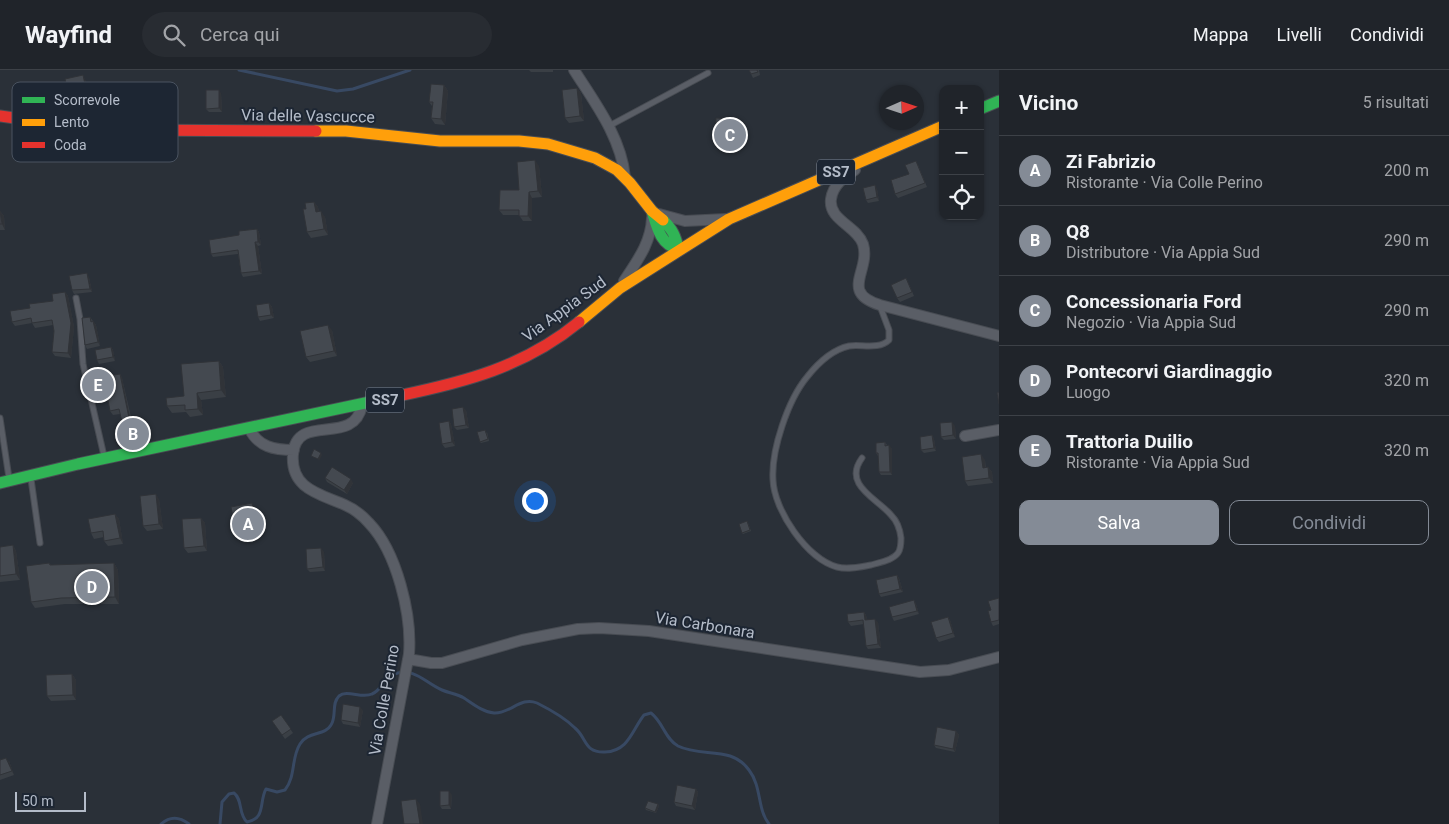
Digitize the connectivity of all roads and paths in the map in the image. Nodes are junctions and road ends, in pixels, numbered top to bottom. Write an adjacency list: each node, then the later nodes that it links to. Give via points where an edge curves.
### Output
1 (574, 70): 5 (street)
2 (708, 73): 5 (lane)
3 (999, 101): 4 (main road)
4 (984, 107)
5 (609, 126): 9 (street, via 622,158)
6 (939, 128): 8 (main road, Via Appia Sud / SS7)
7 (178, 130): 9 (main road, Via delle Vascucce, via 339,131 445,141 534,142 595,158)
8 (880, 152): 11 (main road, Via Appia Sud / SS7); 15 (street, via 838,184 830,204 835,214 862,241 864,254 860,292 869,302)
9 (625, 177): 10 (main road, Via delle Vascucce)
10 (652, 211): 11 (street, via 680,220); 12 (main road, Via delle Vascucce, via 673,231); 13 (street, via 646,246)
11 (729, 219): 12 (main road, Via Appia Sud / SS7)
12 (678, 249): 13 (main road, Via Appia Sud / SS7)
13 (620, 288): 17 (main road, Via Appia Sud / SS7, via 565,332 508,366 458,383)
14 (76, 298): 25 (lane, via 85,371)
15 (880, 305): 16 (street); 24 (lane, via 890,330 889,340 880,345 842,348 814,369 793,400 773,464 774,492 785,518 818,557 836,567 860,567 886,561 896,555 901,545 899,528 892,516 862,488 857,473)
16 (999, 336)
17 (362, 405): 19 (main road, Via Appia Sud / SS7); 23 (street, via 353,423 343,428 310,431 300,438)
18 (0, 418): 22 (lane)
19 (249, 428): 23 (street, via 255,440 265,446); 25 (main road, Via Appia Sud / SS7)
20 (999, 430): 21 (street)
21 (965, 436)
22 (2, 442): 27 (lane)
23 (294, 450): 30 (street, Via Colle Perino, via 294,469 305,486 357,512 382,539 402,595 409,636)
24 (862, 458)
25 (104, 459): 26 (main road, Via Appia Sud / SS7)
26 (31, 476): 27 (main road, Via Appia Sud / SS7); 28 (lane)
27 (5, 482)
28 (40, 543)
29 (999, 657): 30 (street, Via Carbonara, via 949,670 920,672 649,631 594,628 515,641 446,662)
30 (408, 661): 31 (street, Via Colle Perino)
31 (377, 824)

